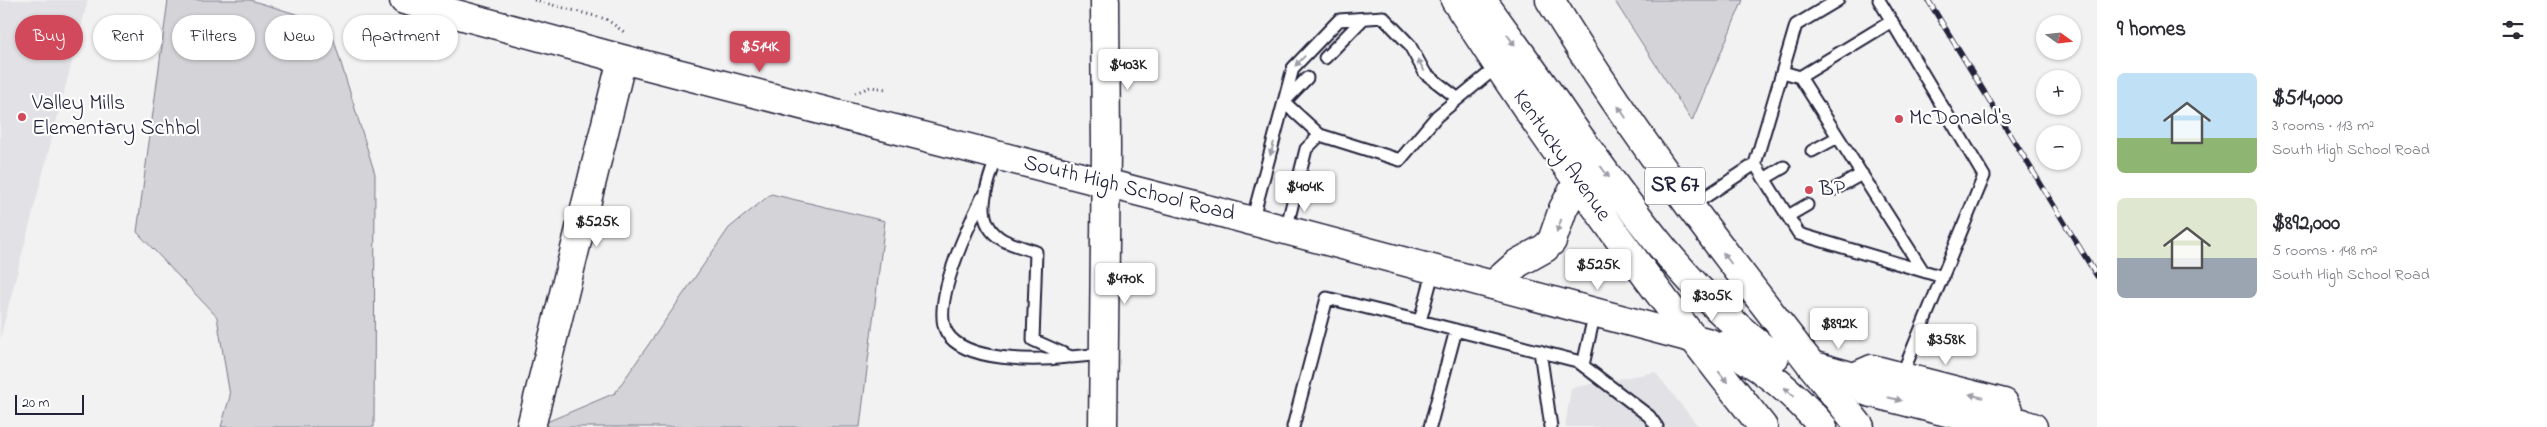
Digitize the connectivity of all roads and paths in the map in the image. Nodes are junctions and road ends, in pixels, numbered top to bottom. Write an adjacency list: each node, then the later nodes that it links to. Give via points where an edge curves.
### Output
1 (404, 0): 11 (main road, South High School Road)
2 (534, 0): 11 (path, via 606,19)
3 (1105, 0): 28 (main road)
4 (1455, 0): 13 (main road, Kentucky Avenue)
5 (1482, 0): 48 (main road, one-way to 48, via 1644,225 1731,322)
6 (1550, 0): 32 (main road, SR 67, one-way to 6, via 1623,113)
7 (1838, 0): 14 (lane, via 1796,25)
8 (1879, 0): 10 (lane)
9 (1364, 18): 12 (lane); 17 (lane, one-way to 9, via 1426,73 1409,44 1383,17); 18 (lane, one-way to 18, via 1339,20 1293,68)
10 (1892, 21): 15 (lane); 38 (lane, via 1984,176)
11 (624, 46): 22 (main road, South High School Road); 54 (main road)
12 (1326, 58)
13 (1498, 66): 17 (lane); 27 (main road, Kentucky Avenue)
14 (1782, 72): 15 (lane); 23 (lane)
15 (1800, 77): 20 (lane)
16 (1307, 78): 18 (lane)
17 (1457, 98): 19 (lane, via 1437,116 1400,160)
18 (1284, 102): 19 (lane); 34 (lane, one-way to 34)
19 (1320, 135): 35 (lane, via 1306,150)
20 (1838, 137): 21 (lane); 25 (lane)
21 (1812, 151)
22 (997, 156): 28 (main road, South High School Road); 30 (lane)
23 (1755, 164): 26 (lane); 32 (lane)
24 (1784, 168): 26 (lane)
25 (1862, 174): 29 (lane); 37 (lane)
26 (1764, 178): 33 (lane)
27 (1578, 181): 39 (main road, one-way to 39, via 1563,209 1552,241 1546,248 1518,263); 43 (main road, Kentucky Avenue)
28 (1106, 184): 34 (main road, South High School Road); 46 (main road)
29 (1835, 189)
30 (983, 197): 47 (lane, via 990,229 1003,240 1036,252 1033,340); 47 (lane, via 962,239 946,292 944,319 947,332 964,348 1015,360)
31 (1807, 205): 33 (lane)
32 (1690, 207): 50 (main road, SR 67, one-way to 32)
33 (1788, 216): 37 (lane, via 1799,234)
34 (1252, 221): 35 (main road, South High School Road)
35 (1286, 230): 36 (main road, South High School Road)
36 (1434, 269): 39 (main road, South High School Road); 41 (lane)
37 (1923, 270): 38 (lane)
38 (1943, 277): 52 (lane)
39 (1493, 285): 40 (main road, South High School Road)
40 (1595, 312): 43 (main road, South High School Road); 49 (lane)
41 (1420, 321): 42 (lane); 56 (lane, via 1327,298)
42 (1456, 330): 45 (lane); 57 (lane)
43 (1693, 339): 44 (main road, South High School Road); 60 (main road, Kentucky Avenue, one-way to 60)
44 (1722, 346): 48 (main road, South High School Road); 61 (main road, one-way to 44, via 1768,373)
45 (1540, 351): 49 (lane); 58 (lane)
46 (1103, 354): 47 (lane); 55 (main road)
47 (1071, 357)
48 (1776, 357): 50 (main road, South High School Road)
49 (1583, 365): 59 (lane, via 1649,416)
50 (1811, 365): 51 (main road, South High School Road); 62 (main road, SR 67)
51 (1854, 377): 52 (main road, South High School Road, via 1872,369); 53 (main road, South High School Road, one-way to 53, via 1868,392 2002,426)
52 (1901, 377): 53 (main road, South High School Road, one-way to 52, via 2004,403)
53 (2021, 424)
54 (531, 427)
55 (1103, 427)
56 (1293, 427)
57 (1430, 427)
58 (1551, 427)
59 (1657, 427)
60 (1763, 427)
61 (1823, 427)
62 (1860, 427)

